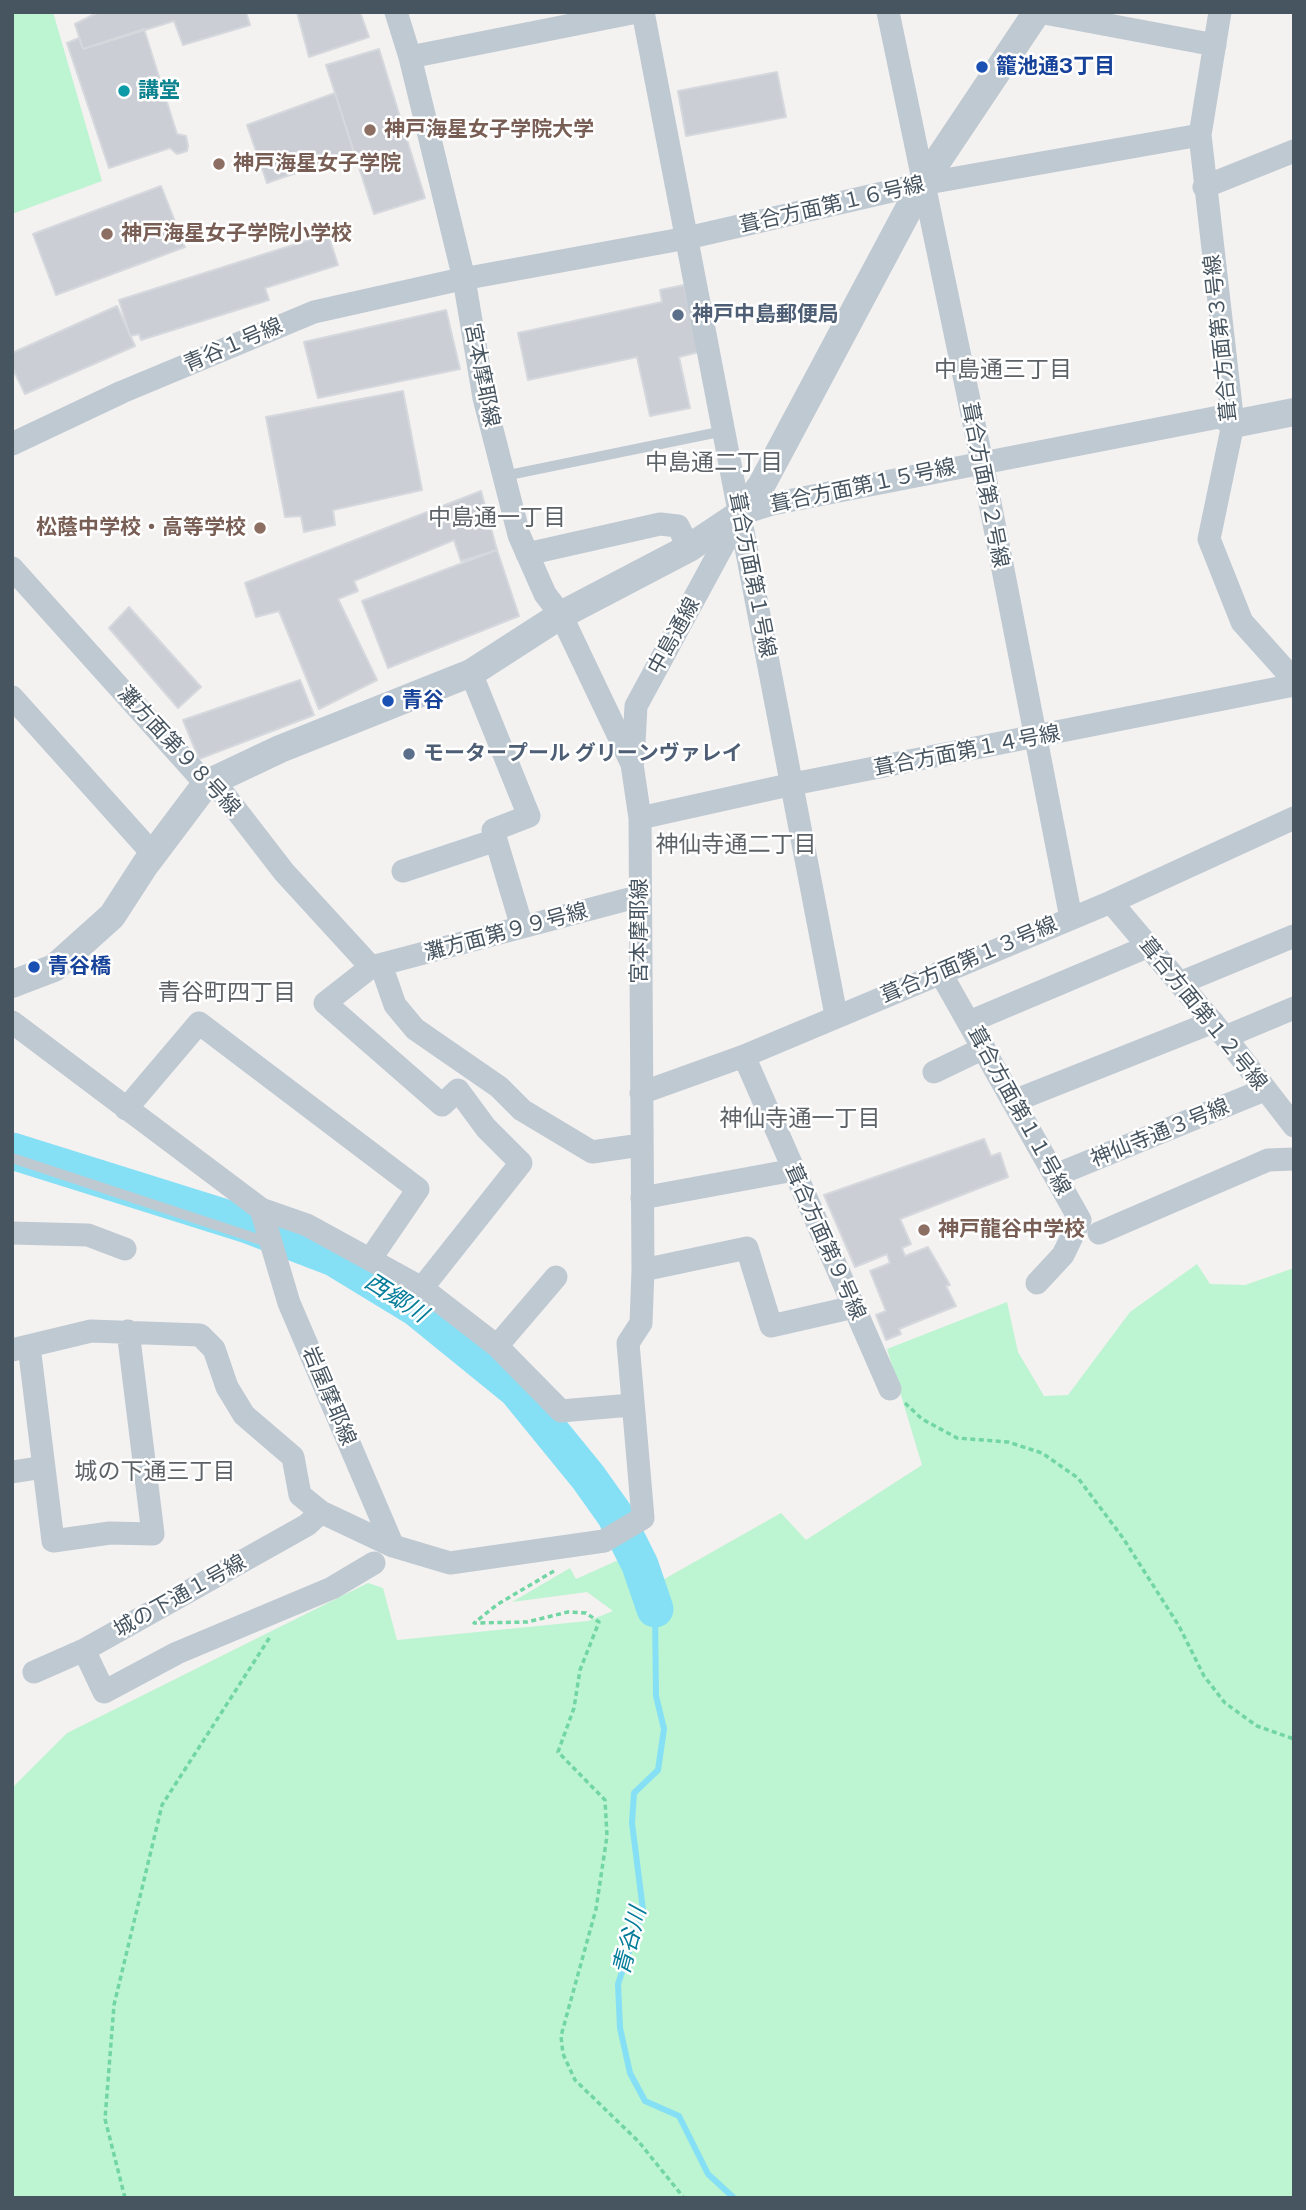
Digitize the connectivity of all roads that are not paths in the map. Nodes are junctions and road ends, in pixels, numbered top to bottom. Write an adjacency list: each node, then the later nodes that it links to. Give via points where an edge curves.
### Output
1 (396, 12): 8 (street, 宮本摩耶線)
2 (637, 12): 8 (street)
3 (643, 12): 13 (street, 葺合方面第１号線)
4 (888, 12): 11 (street, 葺合方面第２号線)
5 (1038, 12): 7 (street); 11 (street)
6 (1220, 12): 7 (street, 葺合方面第３号線)
7 (1215, 45): 9 (street, 葺合方面第３号線)
8 (410, 57): 14 (street, 宮本摩耶線)
9 (1200, 135): 11 (street, 葺合方面第１６号線); 12 (street, 葺合方面第３号線)
10 (1294, 151): 12 (street)
11 (922, 184): 13 (street, 葺合方面第１６号線); 19 (street, 葺合方面第２号線); 21 (street, via 761,486)
12 (1204, 187): 16 (street, 葺合方面第３号線)
13 (687, 238): 14 (street, 葺合方面第１６号線); 17 (street, 葺合方面第１号線)
14 (464, 279): 18 (street, 青谷１号線, via 314,312 121,392); 20 (street, 宮本摩耶線, via 484,398)
15 (1294, 412): 16 (street)
16 (1233, 424): 19 (street, 葺合方面第１５号線, via 1219,416); 27 (street, 葺合方面第３号線, via 1209,539 1242,622)
17 (724, 431): 20 (lane); 21 (street, 葺合方面第１号線)
18 (12, 444)
19 (982, 462): 21 (street, 葺合方面第１５号線); 29 (street, 葺合方面第２号線)
20 (504, 476): 23 (street, 宮本摩耶線)
21 (740, 514): 22 (street); 30 (street, 中島通線, via 636,706); 32 (street, 葺合方面第１号線)
22 (690, 548): 23 (street, via 678,526 660,524); 25 (street)
23 (527, 554): 25 (street, 宮本摩耶線, via 545,594)
24 (12, 568): 31 (street, 灘方面第９８号線)
25 (561, 615): 26 (street); 30 (street, 宮本摩耶線)
26 (471, 673): 31 (street); 35 (street, via 529,816 493,830)
27 (1294, 682): 29 (street, 葺合方面第１４号線)
28 (12, 697): 36 (street)
29 (1034, 739): 32 (street, 葺合方面第１４号線); 40 (street, 葺合方面第２号線)
30 (632, 764): 33 (street, 宮本摩耶線)
31 (206, 784): 36 (street); 44 (street, 灘方面第９８号線, via 223,793 284,872)
32 (793, 784): 33 (street, 葺合方面第１４号線); 49 (street, 葺合方面第１号線)
33 (640, 818): 38 (street, 宮本摩耶線)
34 (1294, 818): 39 (street, 葺合方面第１３号線)
35 (496, 840): 37 (street); 41 (street)
36 (153, 854): 47 (street, via 118,908 90,938 54,968)
37 (403, 871)
38 (640, 896): 41 (street, 灘方面第９９号線); 57 (street, 宮本摩耶線)
39 (1111, 902): 40 (street, 葺合方面第１３号線); 43 (street, 葺合方面第１２号線)
40 (1071, 918): 45 (street, 葺合方面第１３号線)
41 (522, 927): 44 (street, 灘方面第９９号線)
42 (1294, 936): 46 (street)
43 (1149, 946): 46 (street, 葺合方面第１２号線); 51 (street)
44 (376, 966): 61 (street, 灘方面第９８号線, via 395,1005 415,1029 499,1087 522,1110 592,1152); 76 (street, via 326,1003 442,1105 458,1090 486,1128 521,1163)
45 (940, 972): 49 (street, 葺合方面第１３号線); 51 (street, 葺合方面第１１号線)
46 (1180, 983): 52 (street, 葺合方面第１２号線)
47 (12, 984)
48 (1294, 1008): 52 (street)
49 (836, 1015): 54 (street, 葺合方面第１３号線)
50 (12, 1022): 59 (street)
51 (969, 1022): 53 (street, 葺合方面第１１号線)
52 (1219, 1029): 56 (street, 葺合方面第１２号線); 58 (street)
53 (984, 1048): 55 (street); 58 (street, 葺合方面第１１号線)
54 (744, 1056): 57 (street, 葺合方面第１３号線); 64 (street, 葺合方面第９号線)
55 (934, 1072)
56 (1264, 1090): 60 (street, 葺合方面第１２号線); 65 (street, 神仙寺通３号線)
57 (641, 1093): 61 (street, 宮本摩耶線)
58 (1014, 1101): 65 (street, 葺合方面第１１号線)
59 (127, 1109): 67 (street); 72 (street, via 199,1023 418,1189)
60 (1294, 1126)
61 (642, 1145): 66 (street, 宮本摩耶線)
62 (12, 1158): 70 (lane)
63 (1294, 1159): 69 (street, via 1268,1160)
64 (794, 1170): 66 (street); 77 (street, 葺合方面第９号線)
65 (1056, 1175): 75 (street, 葺合方面第１１号線, via 1080,1220 1063,1255)
66 (642, 1198): 73 (street, 宮本摩耶線)
67 (262, 1212): 70 (street, 岩屋摩耶線); 72 (street, via 307,1225)
68 (12, 1233): 71 (street, via 88,1235)
69 (1100, 1233)
70 (270, 1243): 86 (street, 岩屋摩耶線, via 289,1303)
71 (125, 1249)
72 (371, 1258): 76 (street)
73 (643, 1270): 77 (street, via 747,1248 771,1326); 82 (street, 宮本摩耶線, via 641,1323 628,1343)
74 (556, 1277): 79 (street)
75 (1037, 1283)
76 (422, 1288): 79 (street)
77 (854, 1307): 81 (street, 葺合方面第９号線)
78 (128, 1331): 80 (street, via 91,1331); 83 (street, via 153,1534 53,1541); 85 (street, via 200,1335 214,1349 227,1387 244,1415 293,1457 300,1495)
79 (497, 1346): 82 (street, via 561,1412)
80 (21, 1348): 83 (street)
81 (890, 1390)
82 (631, 1405): 86 (street, 宮本摩耶線, via 642,1518 634,1524 604,1541 450,1563)
83 (44, 1466): 84 (street)
84 (12, 1472)
85 (321, 1512): 86 (street); 88 (street, 城の下通１号線, via 307,1525)
86 (393, 1546)
87 (374, 1563): 88 (street, via 332,1588 177,1653 104,1692)
88 (84, 1650): 89 (street, 城の下通１号線)
89 (34, 1672)

